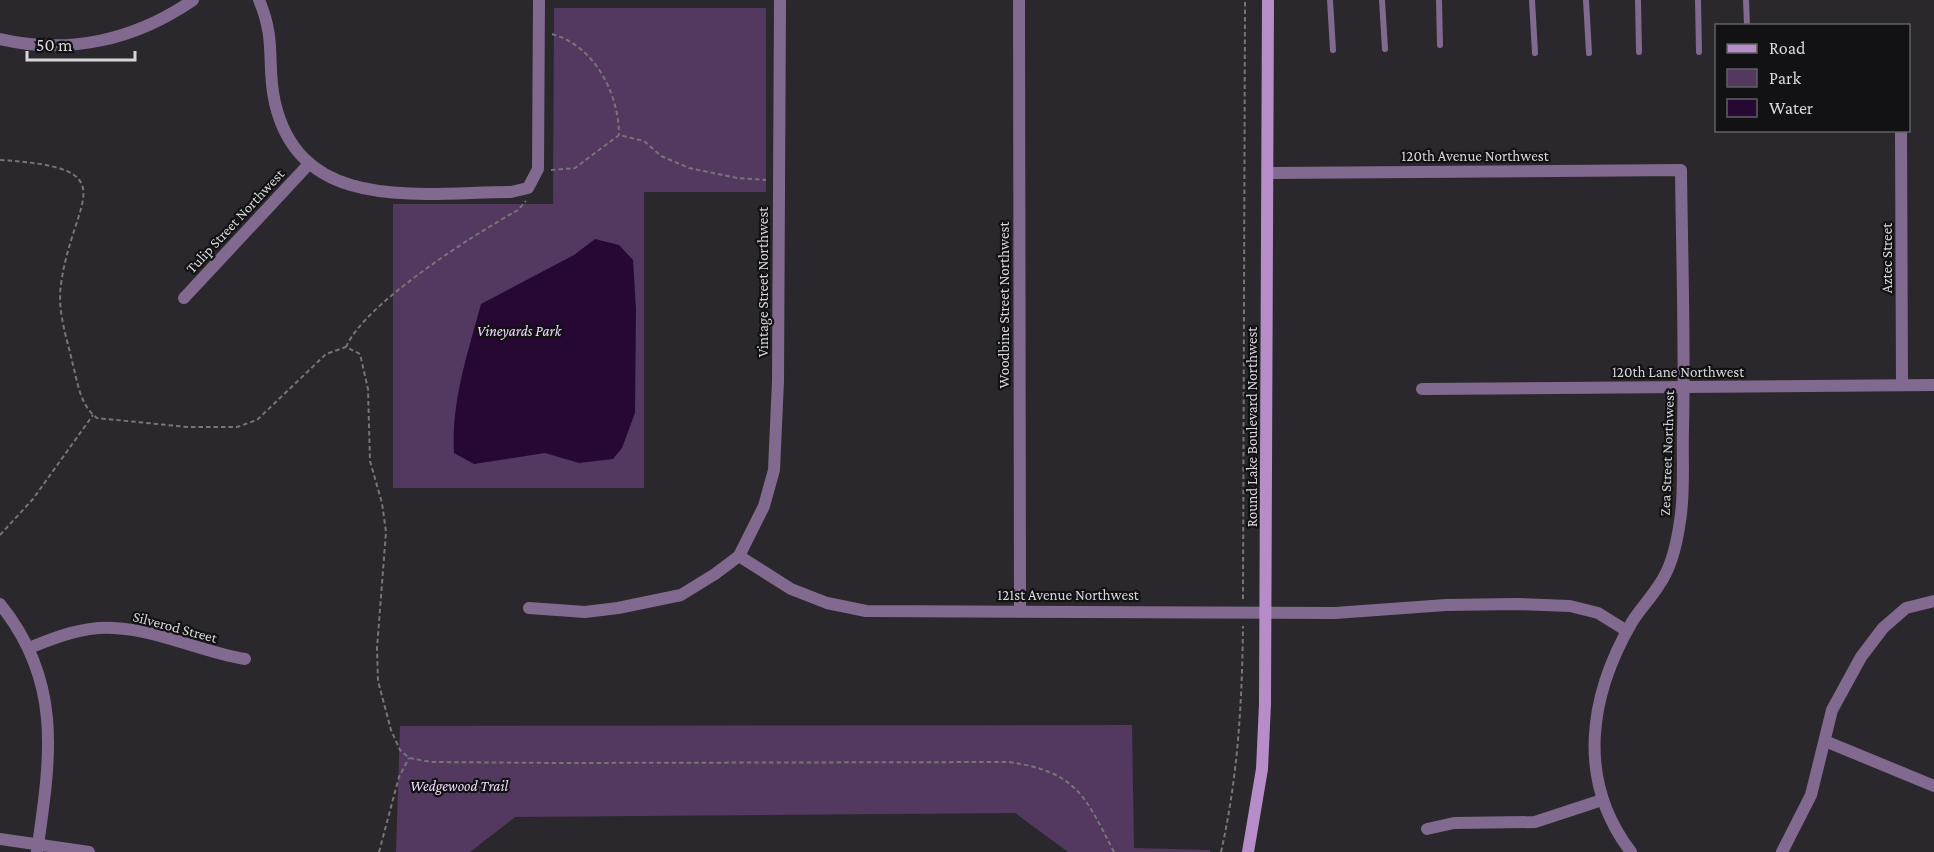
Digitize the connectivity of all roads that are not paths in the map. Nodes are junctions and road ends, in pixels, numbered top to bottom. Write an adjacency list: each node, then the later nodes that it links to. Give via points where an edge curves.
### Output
1 (193, 0): 16 (street, via 149,26 107,40 62,46)
2 (259, 0): 25 (street, via 272,41 274,100 280,123)
3 (539, 0): 25 (street, via 538,169 528,188 511,192 369,191)
4 (780, 0): 33 (street, Vintage Street Northwest, via 774,470 764,506)
5 (1019, 0): 37 (street, Woodbine Street Northwest)
6 (1268, 0): 27 (main road, Round Lake Boulevard Northwest)
7 (1330, 0): 19 (lane)
8 (1382, 0): 18 (lane)
9 (1439, 0): 17 (lane)
10 (1532, 0): 22 (lane)
11 (1586, 0): 23 (lane)
12 (1638, 0): 20 (lane)
13 (1698, 0): 21 (lane)
14 (1746, 0): 15 (lane)
15 (1747, 24)
16 (0, 39)
17 (1440, 45)
18 (1385, 49)
19 (1333, 50)
20 (1640, 52)
21 (1699, 52)
22 (1534, 53)
23 (1589, 53)
24 (1901, 132): 29 (street, Aztec Street)
25 (308, 165): 28 (street, Tulip Street Northwest)
26 (1682, 170): 27 (street, 120th Avenue Northwest); 31 (street, Zea Street Northwest)
27 (1268, 172): 38 (main road, Round Lake Boulevard Northwest)
28 (184, 298)
29 (1902, 385): 30 (street, 120th Lane Northwest); 31 (street, 120th Lane Northwest)
30 (1934, 385)
31 (1684, 387): 32 (street, 120th Lane Northwest); 39 (street, Zea Street Northwest, via 1681,519 1673,555 1661,584)
32 (1422, 389)
33 (739, 556): 36 (street, via 681,595 585,612); 37 (street, 121st Avenue Northwest, via 790,589 866,611)
34 (1934, 601): 42 (street, via 1906,608 1883,628 1861,657 1832,710)
35 (0, 604): 40 (street)
36 (529, 608)
37 (1020, 610): 38 (street, 121st Avenue Northwest)
38 (1266, 613): 39 (street, 121st Avenue Northwest, via 1347,613 1481,603 1570,606 1598,613); 49 (main road, Round Lake Boulevard Northwest, via 1262,769)
39 (1627, 631): 44 (street, Zea Street Northwest, via 1610,664 1596,710 1596,760)
40 (29, 648): 41 (street, Silverod Street, via 70,633 112,628); 47 (street, via 45,701 50,737)
41 (245, 659)
42 (1825, 741): 43 (street); 51 (street, via 1811,795)
43 (1934, 786)
44 (1602, 800): 45 (street, via 1535,822 1454,823); 50 (street, Zea Street Northwest)
45 (1427, 829)
46 (0, 840): 47 (street)
47 (38, 848): 48 (street)
48 (89, 852)
49 (1248, 852)
50 (1631, 852)
51 (1782, 852)

